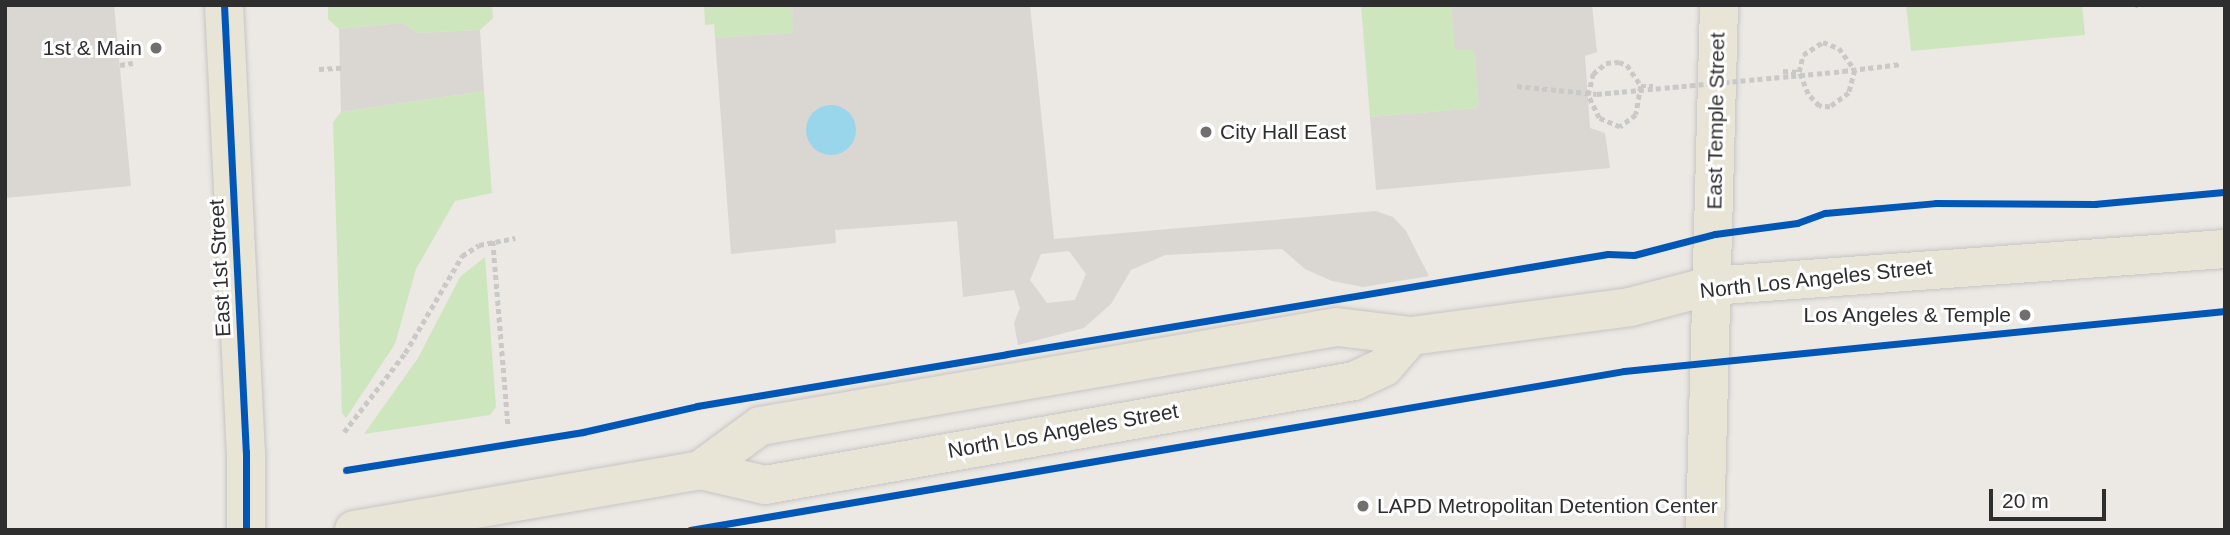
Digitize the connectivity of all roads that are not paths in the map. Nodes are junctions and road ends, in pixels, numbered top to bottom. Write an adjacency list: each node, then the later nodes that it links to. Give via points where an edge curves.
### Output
1 (224, 5): 7 (main road, East 1st Street)
2 (1719, 5): 4 (main road, East Temple Street)
3 (2225, 249): 4 (main road, North Los Angeles Street)
4 (1710, 286): 5 (main road, North Los Angeles Street, via 1630,307); 9 (main road, East Temple Street)
5 (1411, 336): 6 (main road, North Los Angeles Street, via 1337,327 760,426); 6 (main road, North Los Angeles Street, via 1384,367 1354,381 765,485)
6 (699, 470): 8 (main road, North Los Angeles Street)
7 (246, 530)
8 (354, 530)
9 (1705, 530)

